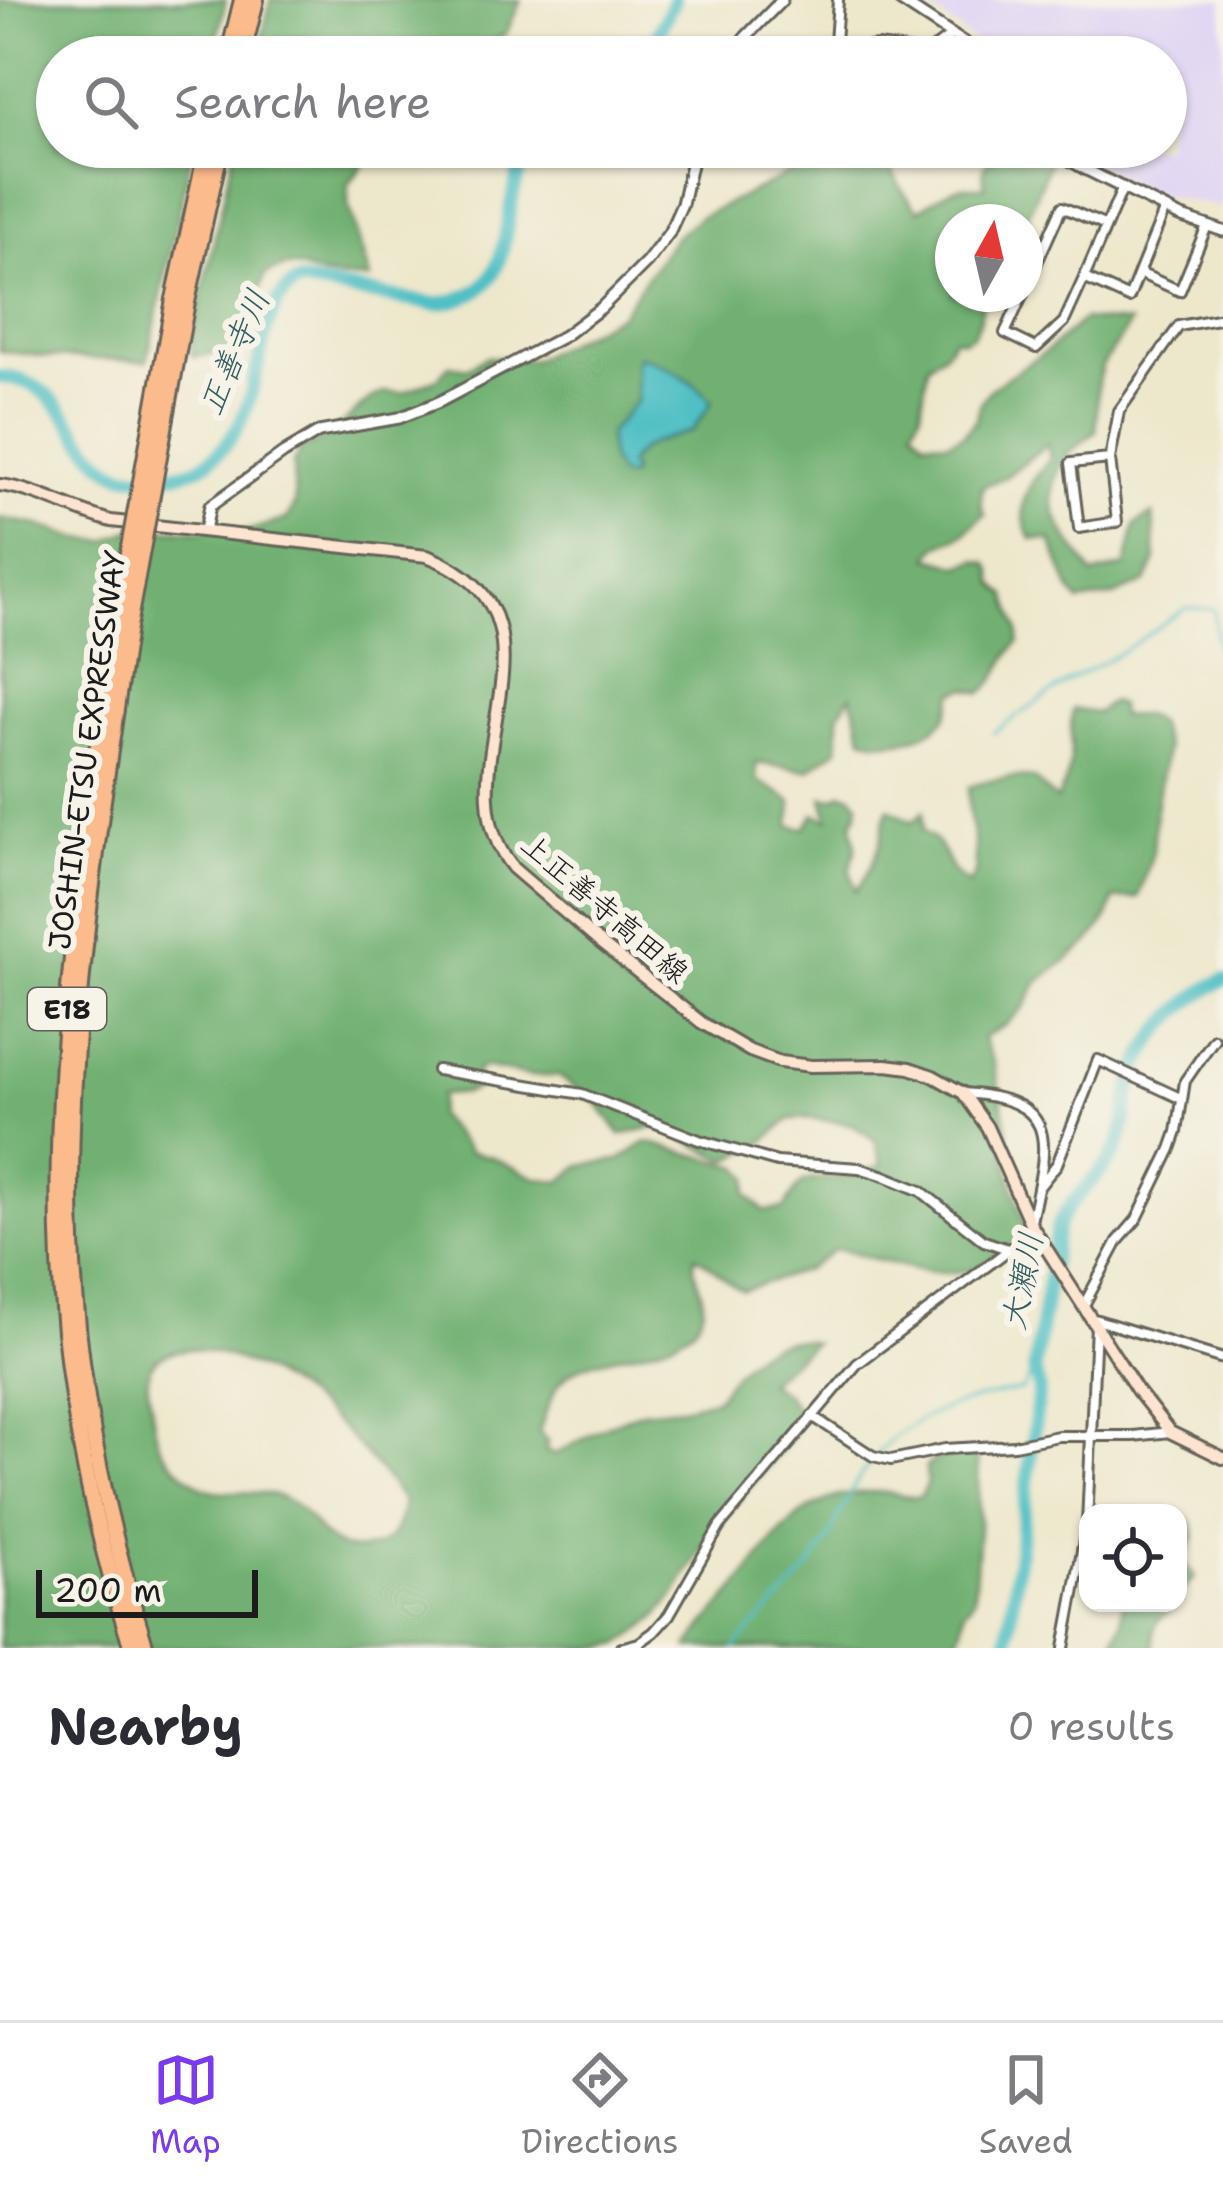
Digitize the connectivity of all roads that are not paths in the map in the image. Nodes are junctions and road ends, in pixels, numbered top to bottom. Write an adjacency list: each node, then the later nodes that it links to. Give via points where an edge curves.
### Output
1 (242, 0): 7 (highway)
2 (256, 0): 8 (highway)
3 (782, 0): 9 (street)
4 (838, 0): 10 (street)
5 (899, 0): 6 (street)
6 (950, 35)
7 (233, 36)
8 (247, 36)
9 (747, 36)
10 (835, 36)
11 (203, 168): 23 (highway, JOSHIN-ETSU EXPRESSWAY / E18)
12 (215, 168): 23 (highway, JOSHIN-ETSU EXPRESSWAY / E18)
13 (690, 168): 28 (street, via 682,204 647,262 564,336 399,418 319,433 210,506)
14 (1086, 168): 15 (street)
15 (1123, 188): 16 (street); 17 (street)
16 (1165, 209): 18 (street); 21 (street)
17 (1106, 226): 20 (street, via 1062,207); 22 (street)
18 (1208, 226): 19 (street); 21 (street, via 1180,291)
19 (1223, 231)
20 (1043, 250)
21 (1139, 273): 22 (street, via 1129,298)
22 (1084, 278): 24 (street, via 1064,322 1036,348 1005,334)
23 (180, 300): 43 (highway, JOSHIN-ETSU EXPRESSWAY / E18, bridge, via 75,927 61,1098 60,1263)
24 (1015, 312)
25 (1223, 318): 26 (street, via 1178,326 1119,412)
26 (1110, 460): 26 (street, via 1117,522 1079,528 1071,464)
27 (0, 485): 28 (main road, 上正善寺高田線, via 111,521)
28 (205, 530): 31 (main road, 上正善寺高田線, via 427,556 456,569 489,603 503,640 487,787 495,838 513,868 701,1023 749,1051 811,1066 910,1068)
29 (1214, 1039): 32 (street)
30 (437, 1070): 35 (street, via 582,1094 777,1162 883,1175)
31 (963, 1093): 33 (street, via 1015,1102 1039,1121); 34 (main road, via 988,1127)
32 (1180, 1098): 33 (street, via 1099,1060 1057,1164); 36 (street, via 1171,1149)
33 (1039, 1187): 34 (street)
34 (1036, 1232): 35 (street); 36 (main road)
35 (1008, 1249): 39 (street, via 857,1364)
36 (1084, 1305): 37 (main road)
37 (1095, 1322): 38 (street); 40 (main road); 41 (street)
38 (1223, 1359)
39 (812, 1416): 41 (street, via 891,1460); 46 (street, via 720,1526 655,1632)
40 (1170, 1432): 41 (street); 42 (main road)
41 (1090, 1436): 47 (street, via 1087,1524)
42 (1223, 1458)
43 (104, 1523): 44 (highway, JOSHIN-ETSU EXPRESSWAY / E18); 45 (highway, JOSHIN-ETSU EXPRESSWAY / E18)
44 (133, 1648)
45 (146, 1648)
46 (620, 1648)
47 (1064, 1648)

